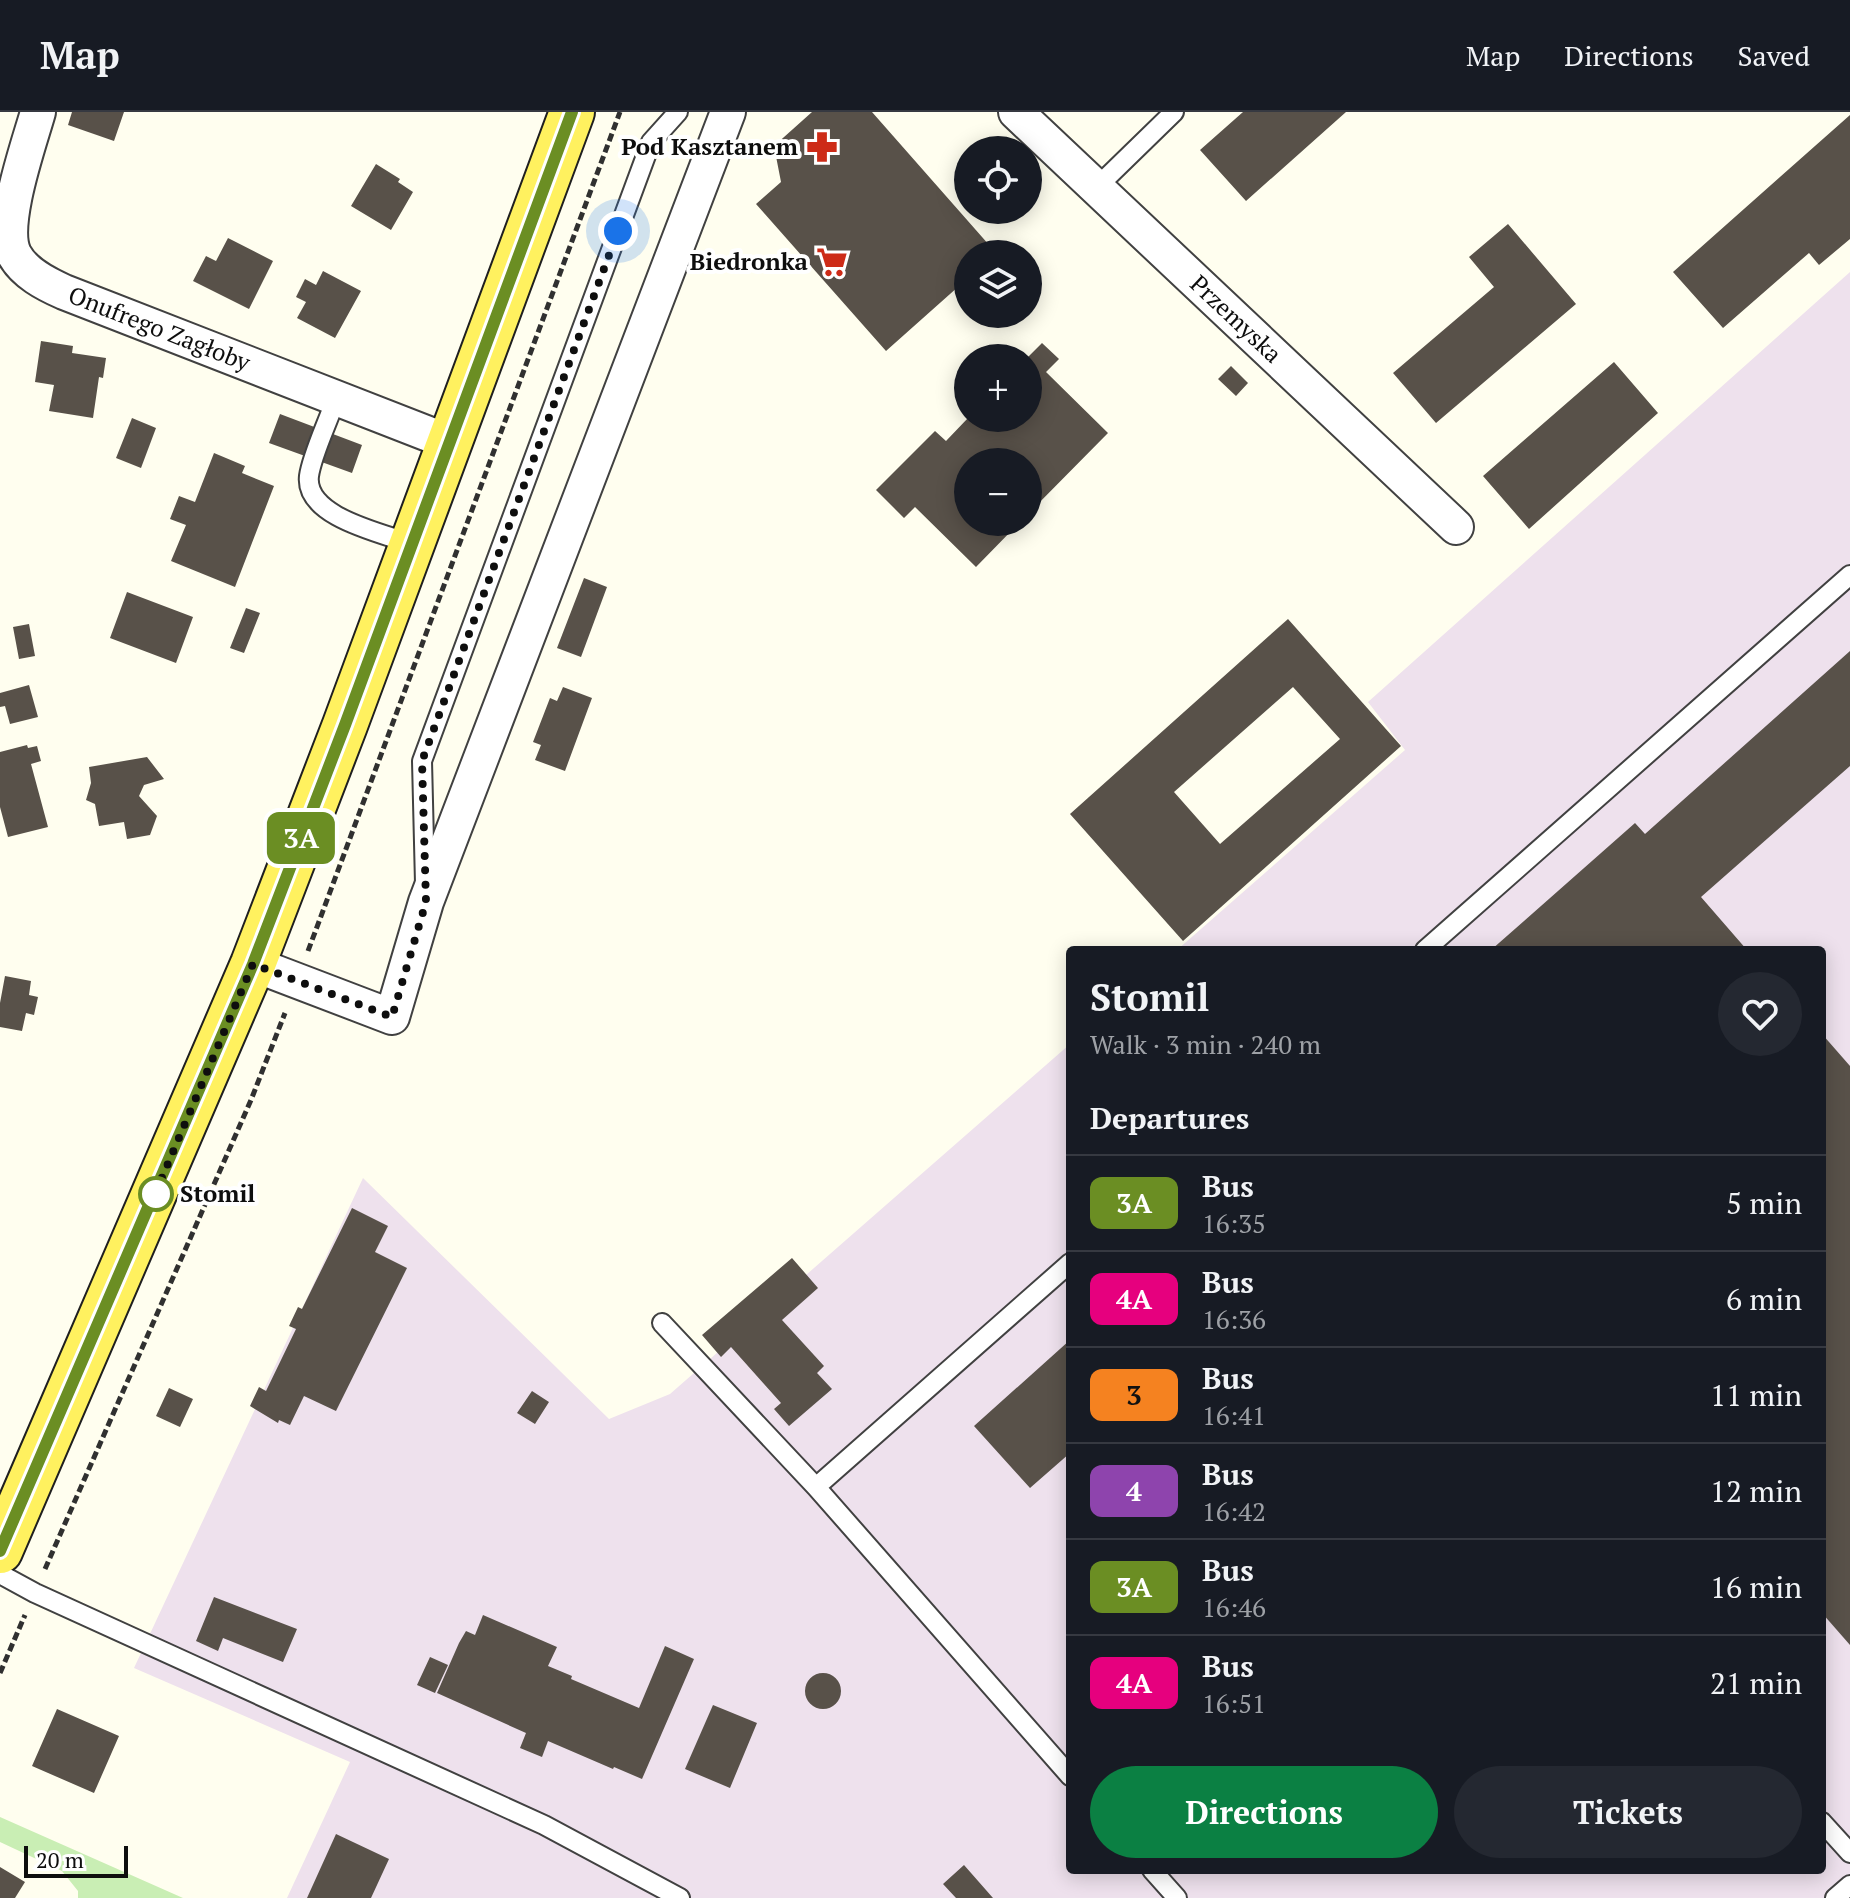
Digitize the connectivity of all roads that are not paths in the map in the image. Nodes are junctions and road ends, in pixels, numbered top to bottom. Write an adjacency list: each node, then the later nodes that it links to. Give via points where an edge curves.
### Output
1 (38, 112): 8 (street, Onufrego Zagłoby, via 10,224 14,254 37,279)
2 (572, 112): 9 (main road)
3 (678, 112): 13 (lane, via 651,142 422,761)
4 (728, 112): 13 (street)
5 (1016, 112): 7 (street, Przemyska)
6 (1174, 112): 7 (lane)
7 (1096, 188): 10 (street, Przemyska)
8 (336, 398): 9 (street, Onufrego Zagłoby); 11 (lane, via 309,475 310,492 329,513)
9 (449, 442): 11 (main road)
10 (1456, 527)
11 (412, 544): 15 (main road)
12 (1850, 575): 14 (lane)
13 (426, 902): 15 (street, via 392,1017)
14 (1430, 946)
15 (253, 964): 19 (main road)
16 (1066, 1267): 18 (lane)
17 (662, 1323): 18 (lane)
18 (816, 1487): 21 (lane)
19 (0, 1551)
20 (0, 1574): 26 (lane, via 544,1825)
21 (1066, 1771)
22 (1826, 1826): 23 (lane)
23 (1850, 1853)
24 (1156, 1874): 27 (lane)
25 (1850, 1885): 28 (lane)
26 (680, 1898)
27 (1177, 1898)
28 (1835, 1898)

